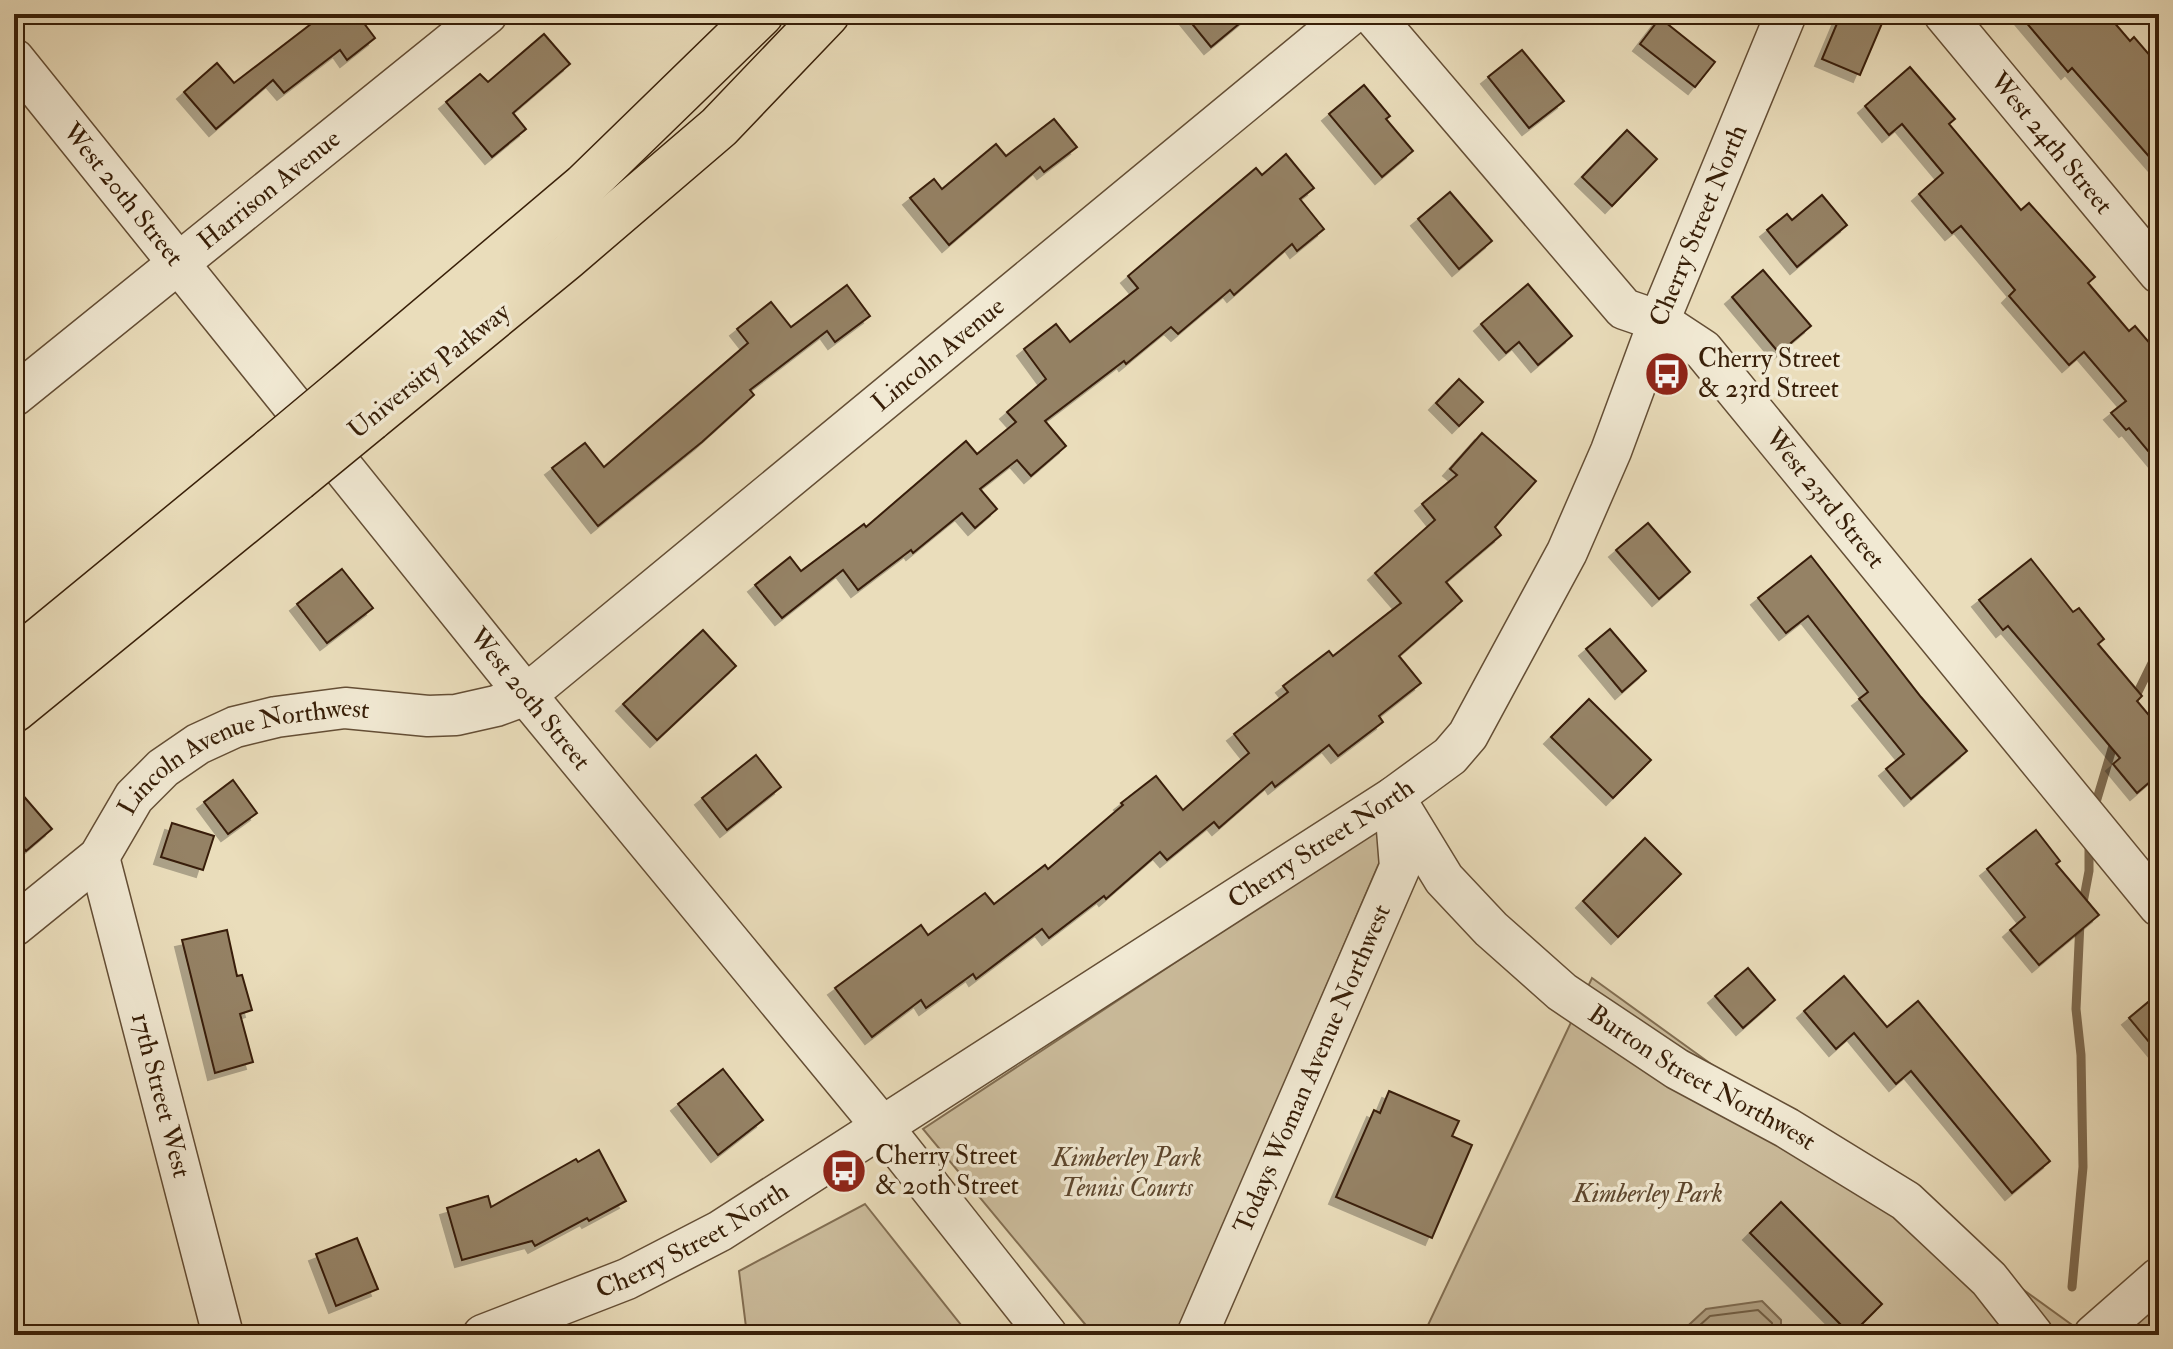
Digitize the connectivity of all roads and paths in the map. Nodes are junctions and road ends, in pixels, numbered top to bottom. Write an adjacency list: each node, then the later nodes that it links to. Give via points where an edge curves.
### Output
1 (487, 14): 9 (street, Harrison Avenue)
2 (761, 14): 13 (main road, University Parkway)
3 (827, 14): 13 (main road, University Parkway, via 719,127 566,258)
4 (1351, 14): 16 (street, Lincoln Avenue)
5 (1372, 14): 11 (street, West 23rd Street, via 1624,309)
6 (1786, 14): 11 (street, Cherry Street North)
7 (1944, 14): 10 (street, West 24th Street)
8 (14, 59): 9 (street, West 20th Street)
9 (178, 264): 12 (street, Harrison Avenue); 16 (street, West 20th Street)
10 (2159, 273)
11 (1659, 321): 18 (street, Cherry Street North, via 1567,552 1489,699 1450,756); 20 (street, West 23rd Street, via 1703,350)
12 (14, 396)
13 (358, 404): 14 (main road, University Parkway, bridge)
14 (285, 464): 15 (main road, University Parkway); 17 (main road, University Parkway)
15 (14, 661)
16 (526, 695): 19 (street, Lincoln Avenue Northwest, via 456,715 345,708 235,727 163,768 134,797); 22 (street, West 20th Street)
17 (14, 710)
18 (1394, 797): 22 (street, Cherry Street North); 27 (street, Todays Woman Avenue Northwest, via 1400,867); 28 (street, Burton Street Northwest, via 1444,879 1562,992 1704,1086 1787,1128 1906,1201 1989,1279)
19 (99, 857): 21 (street, Lincoln Avenue Northwest); 24 (street, 17th Street West)
20 (2159, 906)
21 (14, 926)
22 (881, 1125): 25 (street, Cherry Street North, via 720,1231 627,1279); 26 (street, West 20th Street)
23 (2159, 1278): 29 (street)
24 (223, 1335)
25 (483, 1335)
26 (1047, 1335)
27 (1197, 1335)
28 (2033, 1335)
29 (2094, 1335)

